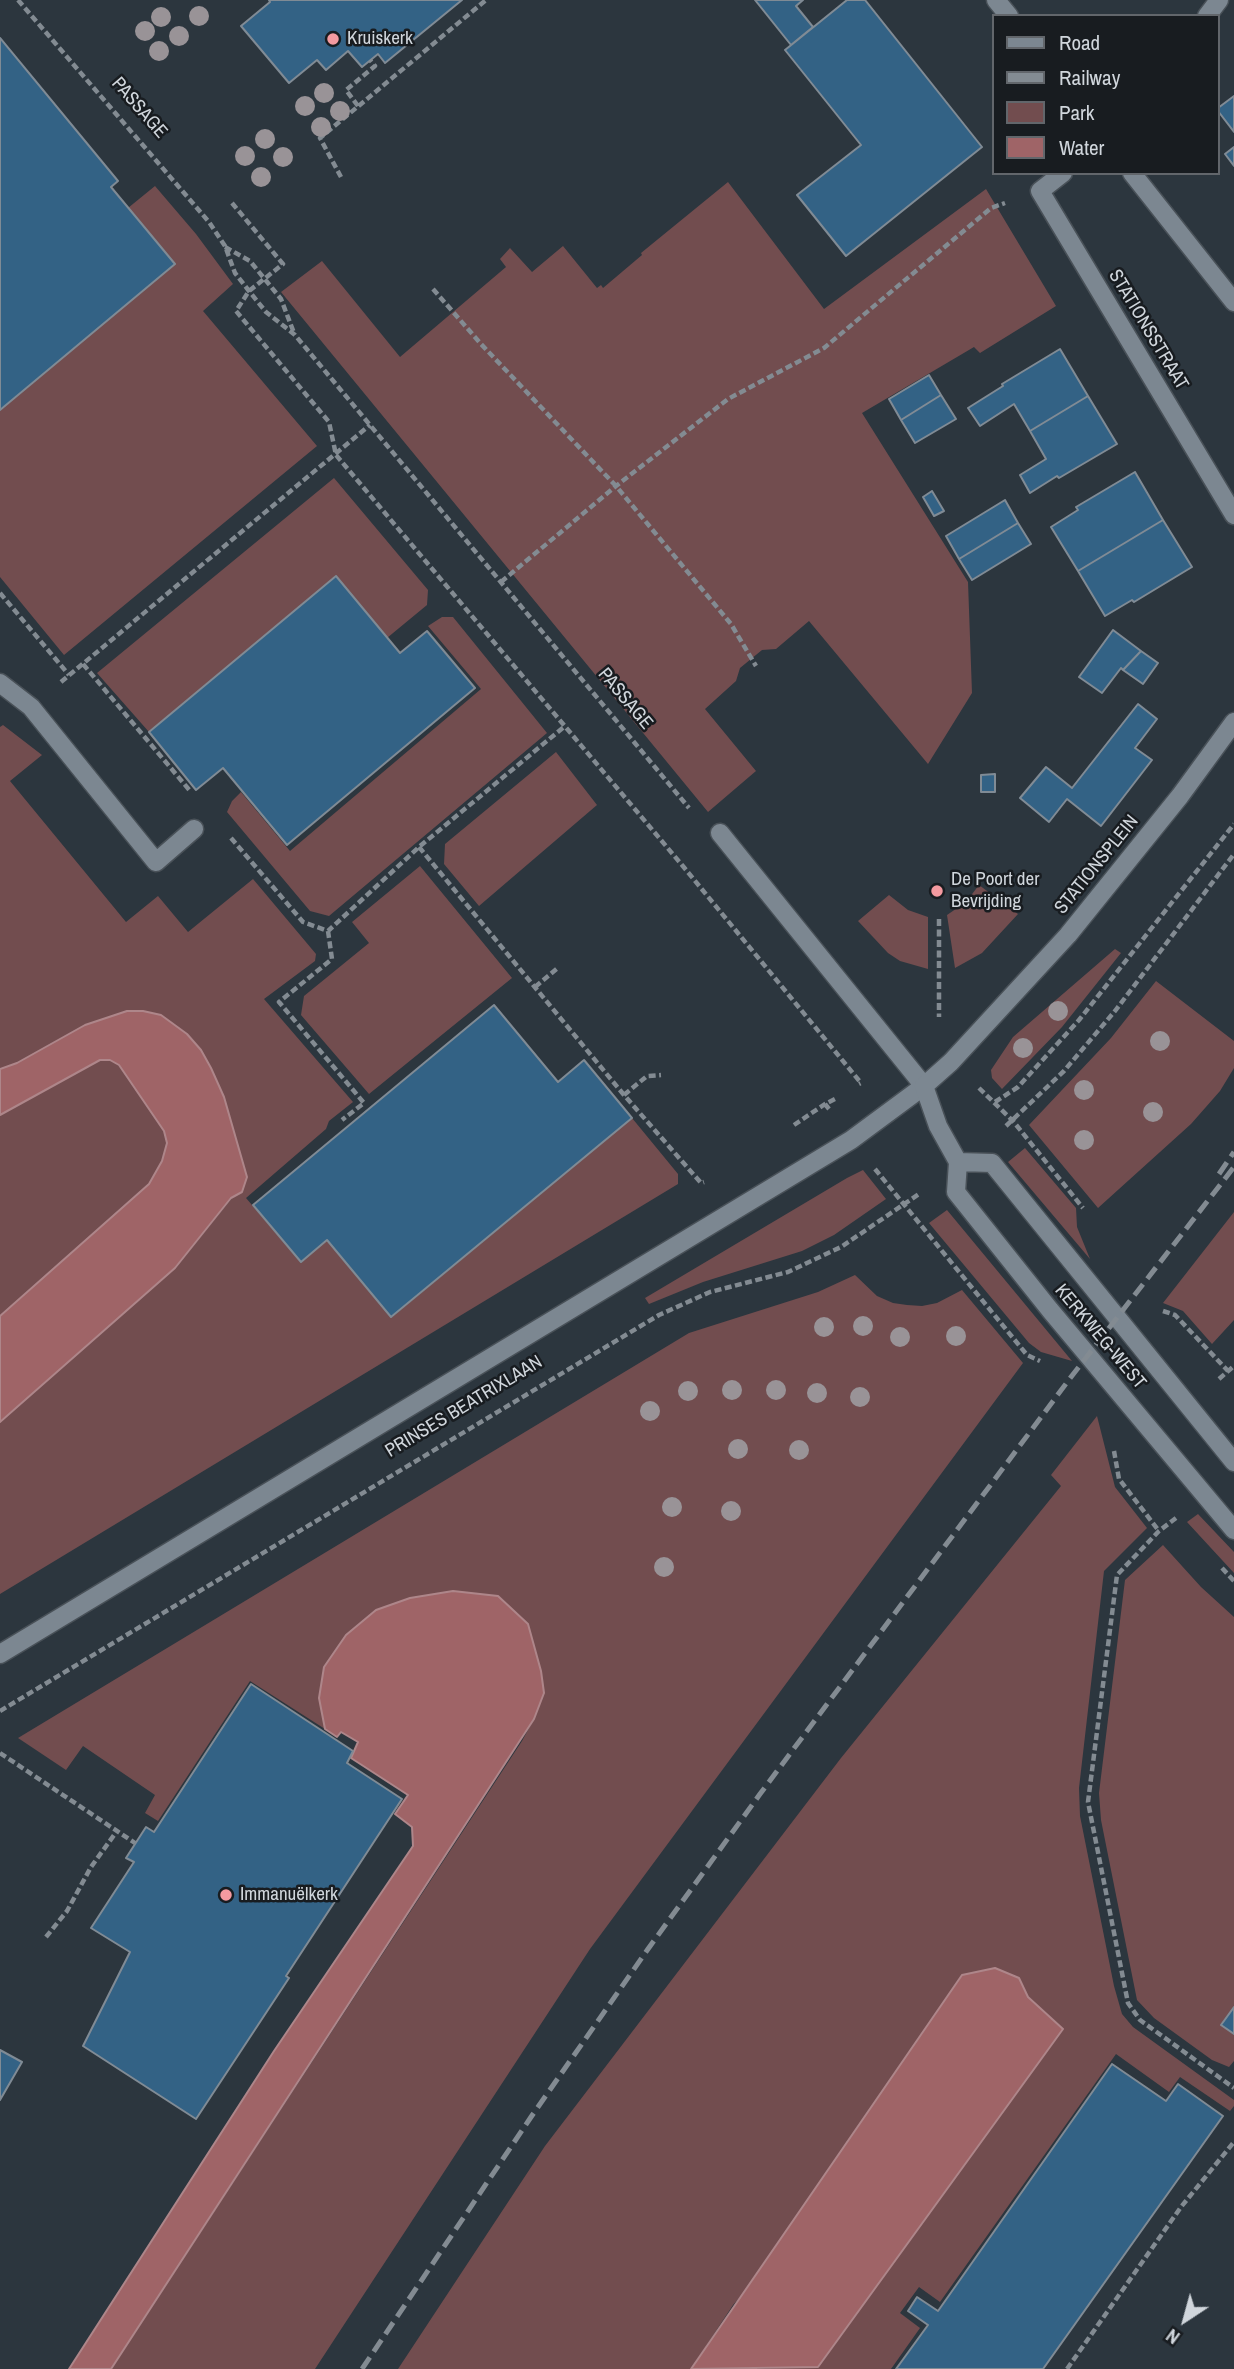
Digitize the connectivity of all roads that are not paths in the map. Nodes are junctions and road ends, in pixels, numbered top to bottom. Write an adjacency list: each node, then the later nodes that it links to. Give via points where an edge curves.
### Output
1 (996, 0): 2 (street)
2 (1007, 14)
3 (1060, 175): 6 (street, STATIONSSTRAAT, via 1040,191)
4 (1134, 175): 5 (street)
5 (1234, 302)
6 (1234, 515)
7 (0, 683): 9 (street, via 31,707 156,862)
8 (1234, 722): 11 (street, STATIONSPLEIN, via 1068,935)
9 (194, 829)
10 (720, 832): 11 (street)
11 (924, 1087): 12 (street, KERKWEG-WEST); 15 (street, PRINSES BEATRIXLAAN, via 851,1140)
12 (958, 1162): 13 (street, KERKWEG-WEST, via 992,1163); 14 (street, KERKWEG-WEST, via 956,1192)
13 (1234, 1462)
14 (1234, 1530)
15 (0, 1654)

